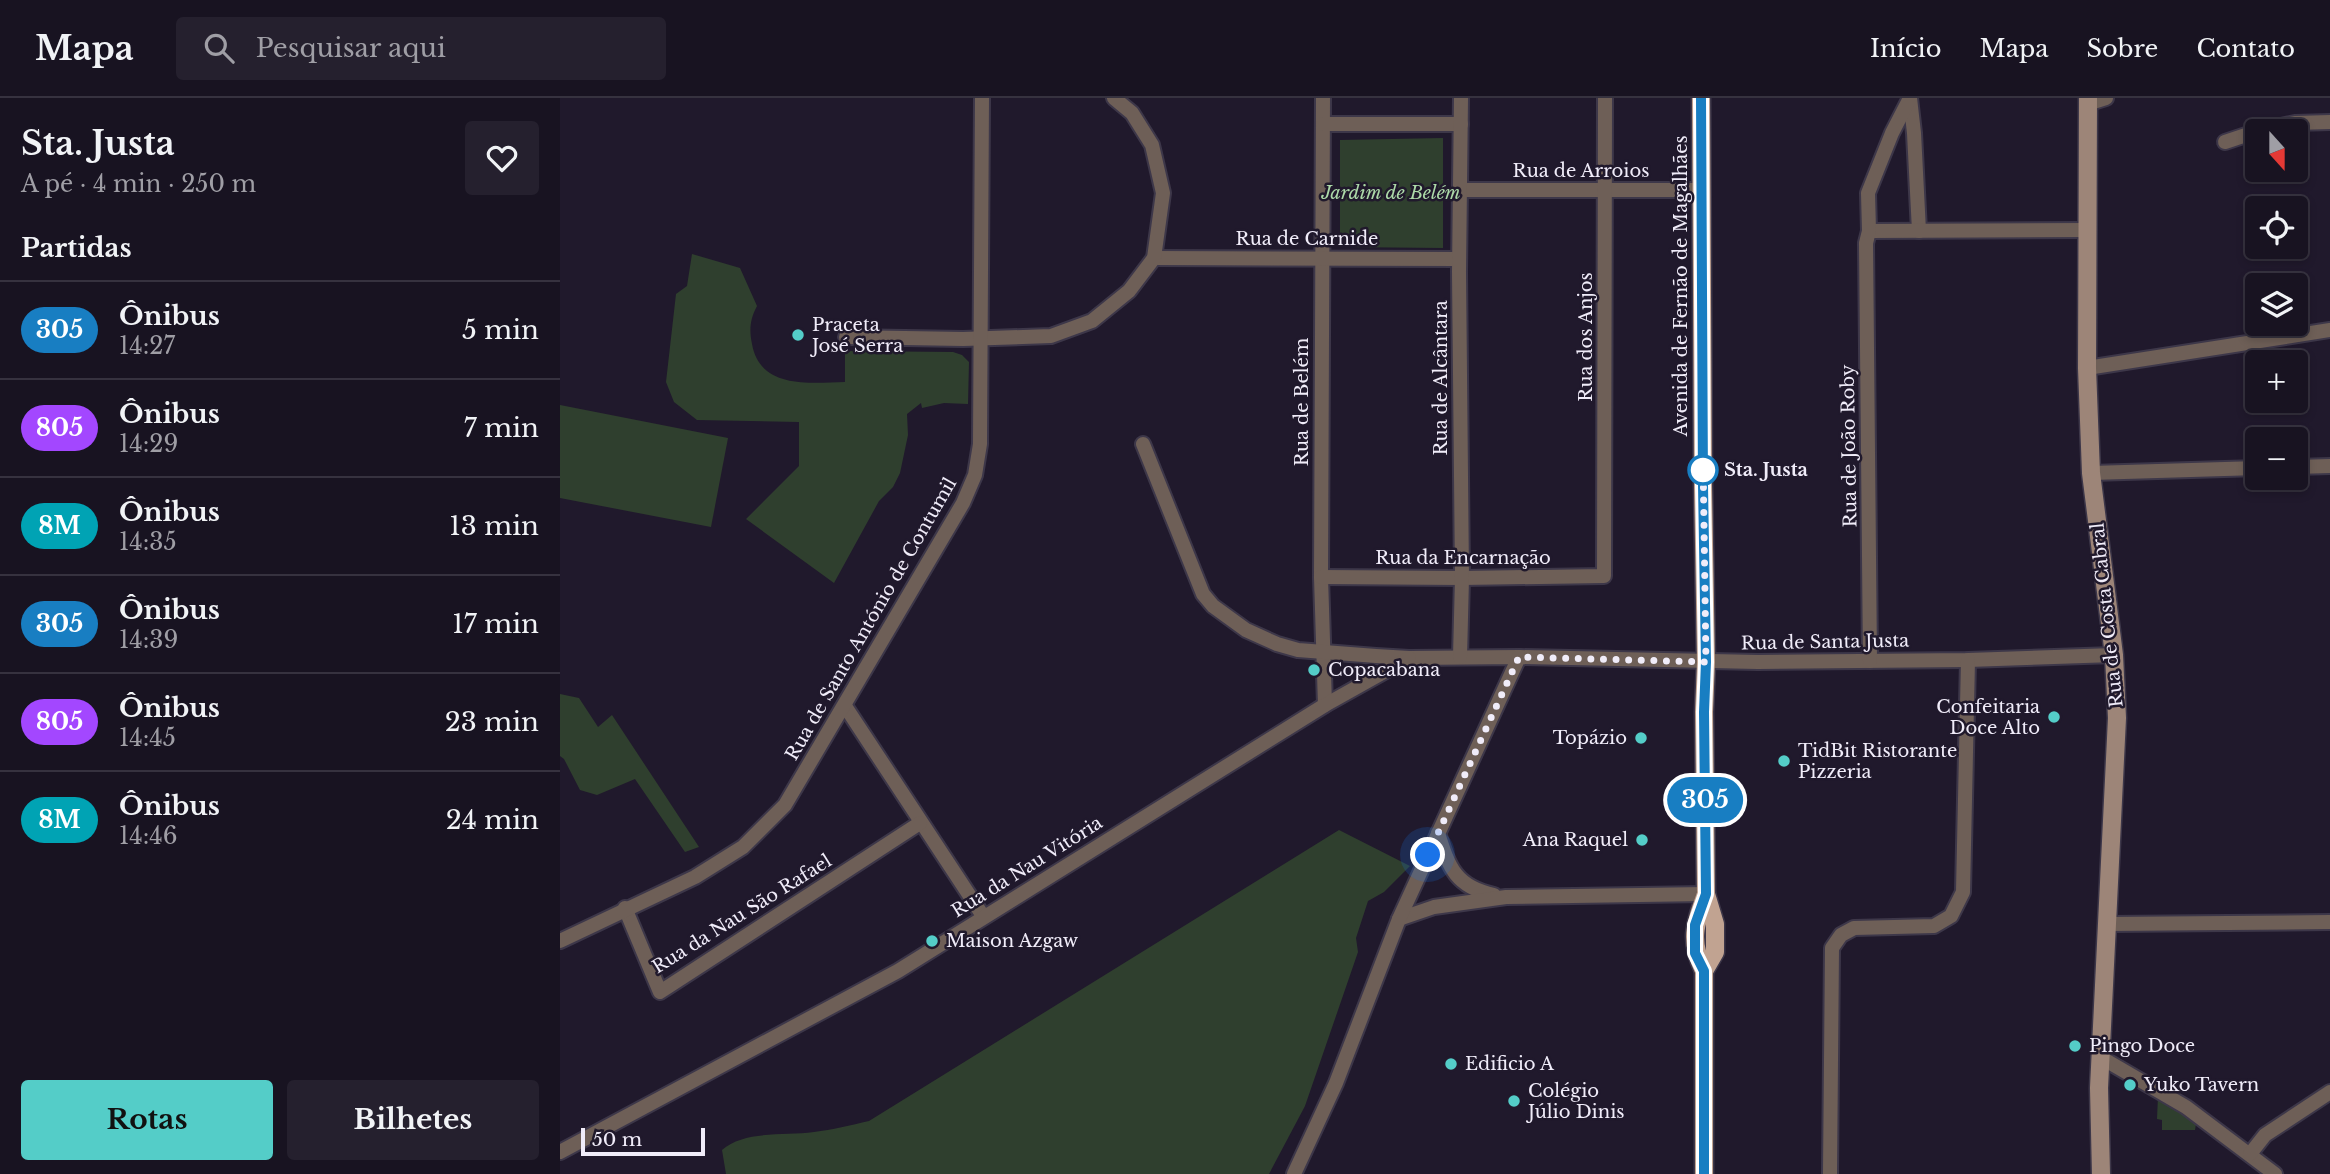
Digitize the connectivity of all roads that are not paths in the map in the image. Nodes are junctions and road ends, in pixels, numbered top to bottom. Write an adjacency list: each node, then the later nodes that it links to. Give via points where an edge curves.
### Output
1 (982, 98): 27 (street, Rua de Santo António de Contumil)
2 (1114, 98): 22 (street, via 1132,113 1152,145 1163,193)
3 (1323, 98): 12 (street, Rua de Belém)
4 (1461, 98): 13 (street, Rua de Alcântara)
5 (1605, 98): 18 (street, Rua dos Anjos)
6 (1701, 98): 17 (main road, Avenida de Fernão de Magalhães)
7 (1910, 98): 20 (street, Rua de João Roby, via 1868,193); 21 (street)
8 (2106, 98): 9 (street)
9 (2088, 101): 19 (main road, Rua de Costa Cabral)
10 (2330, 122): 11 (street)
11 (2308, 123)
12 (1323, 124): 13 (street); 23 (street, Rua de Belém)
13 (1461, 124): 16 (street, Rua de Alcântara)
14 (2245, 135): 15 (street)
15 (2225, 142)
16 (1461, 190): 18 (street, Rua de Arroios); 24 (street, Rua de Alcântara)
17 (1702, 190): 18 (street, Rua de Arroios); 44 (main road, Avenida de Fernão de Magalhães)
18 (1606, 191): 34 (street, Rua dos Anjos)
19 (2087, 230): 21 (street); 28 (main road, Rua de Costa Cabral)
20 (1869, 231): 21 (street); 43 (street, Rua de João Roby)
21 (1919, 231)
22 (1154, 258): 23 (street, Rua de Carnide); 27 (street, via 1129,291 1092,321 1051,336)
23 (1322, 258): 24 (street, Rua de Carnide); 35 (street, Rua de Belém)
24 (1460, 259): 36 (street, Rua de Alcântara)
25 (2330, 330): 28 (street)
26 (846, 337): 27 (street)
27 (981, 338): 46 (street, Rua de Santo António de Contumil, via 980,444 975,475)
28 (2087, 368): 33 (main road, Rua de Costa Cabral)
29 (1143, 444): 37 (street, Rua de Santa Justa, via 1203,594 1213,606 1246,630 1277,644)
30 (2330, 466): 31 (street)
31 (2308, 467)
32 (2245, 468): 33 (street)
33 (2091, 473): 38 (main road, Rua de Costa Cabral)
34 (1604, 576): 36 (street, Rua da Encarnação)
35 (1321, 577): 36 (street, Rua da Encarnação); 37 (street, Rua de Belém)
36 (1462, 578): 39 (street, Rua de Alcântara)
37 (1322, 652): 41 (street, Rua de Santa Justa); 45 (street, Rua de Belém)
38 (2115, 655): 42 (street, Rua de Santa Justa); 55 (main road, Rua de Costa Cabral, via 2117,718)
39 (1460, 657): 40 (street, Rua de Santa Justa); 41 (street, Rua de Santa Justa)
40 (1519, 657): 44 (street, Rua de Santa Justa); 48 (street)
41 (1409, 658): 45 (street, Rua de Santa Justa)
42 (1968, 660): 43 (street, Rua de Santa Justa); 63 (street, via 1963,892 1951,916 1934,926 1854,928 1841,935 1832,948)
43 (1870, 661): 44 (street, Rua de Santa Justa)
44 (1706, 662): 49 (main road, Avenida de Fernão de Magalhães)
45 (1325, 705): 52 (street, Rua da Nau Vitória)
46 (845, 706): 47 (street); 51 (street, Rua de Santo António de Contumil, via 785,805 743,848 695,877)
47 (920, 823): 51 (street, Rua da Nau São Rafael, via 660,992); 52 (street)
48 (1438, 833): 50 (street, via 1447,861 1462,883); 53 (street)
49 (1706, 894): 50 (street); 62 (main road, Avenida de Fernão de Magalhães, via 1715,924 1715,952 1704,971)
50 (1506, 897): 53 (street, via 1434,907)
51 (625, 908): 56 (street, Rua de Santo António de Contumil)
52 (983, 916): 59 (street, Rua da Nau Vitória, via 898,971)
53 (1399, 919): 61 (street, via 1336,1083)
54 (2330, 922): 55 (street)
55 (2108, 924): 57 (main road, Rua de Costa Cabral)
56 (560, 941)
57 (2100, 1057): 60 (street, via 2186,1107); 64 (main road, Rua de Costa Cabral)
58 (2330, 1092): 60 (street, via 2265,1135)
59 (560, 1152)
60 (2250, 1154): 65 (street)
61 (1294, 1174)
62 (1704, 1174)
63 (1830, 1174)
64 (2101, 1174)
65 (2275, 1174)

